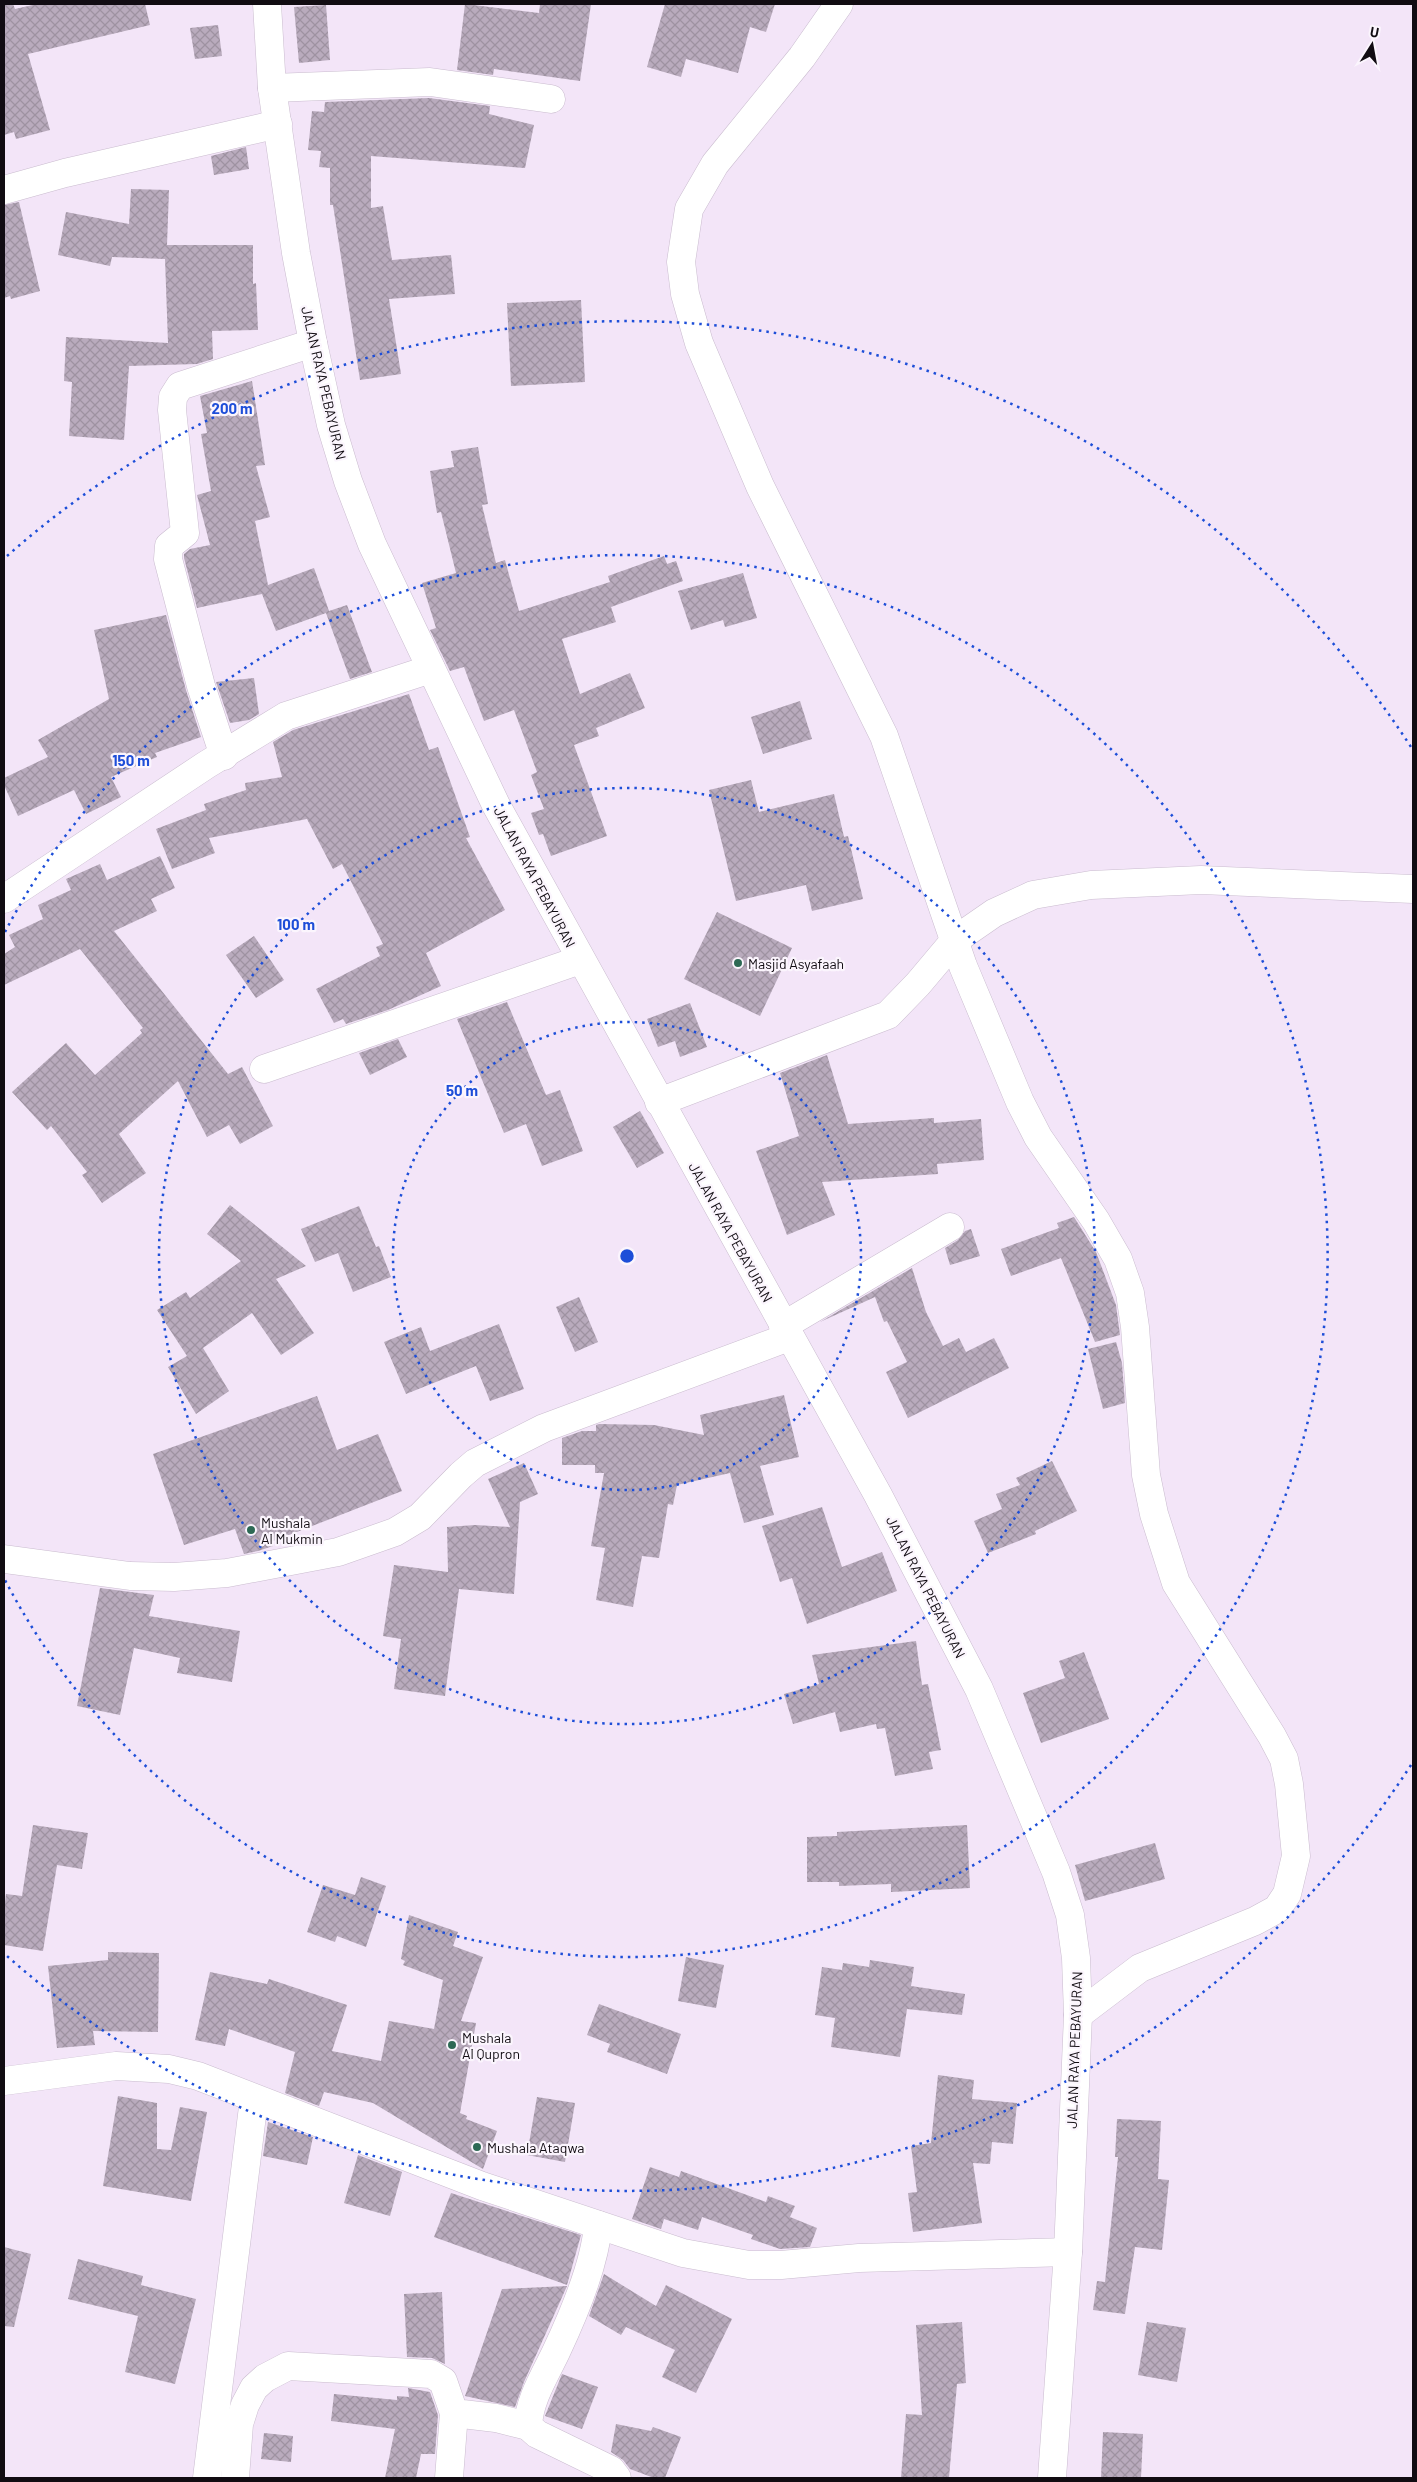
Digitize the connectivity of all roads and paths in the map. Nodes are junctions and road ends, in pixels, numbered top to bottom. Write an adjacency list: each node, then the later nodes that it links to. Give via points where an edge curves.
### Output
1 (267, 4): 3 (street, JALAN RAYA PEBAYURAN)
2 (839, 4): 12 (street, via 802,57 715,164 689,209 683,237 682,270 685,294 699,342 760,486 884,736)
3 (272, 88): 4 (street, via 430,82); 5 (street, JALAN RAYA PEBAYURAN)
4 (552, 98)
5 (278, 124): 6 (street); 7 (street, JALAN RAYA PEBAYURAN)
6 (4, 190)
7 (312, 343): 8 (street, JALAN RAYA PEBAYURAN, via 348,481 376,552); 9 (street, via 180,386 174,397 172,410 185,533 169,546 168,559 201,686)
8 (431, 669): 9 (street, via 286,716); 13 (street, JALAN RAYA PEBAYURAN, via 496,805)
9 (224, 756): 11 (street)
10 (1413, 888): 12 (street, via 1202,880 1091,885 1033,895 994,914)
11 (4, 899)
12 (955, 940): 15 (street, via 888,1015); 19 (street, via 1000,1055 1038,1137 1096,1220 1118,1259 1130,1293 1135,1327 1141,1427 1154,1514 1176,1583 1284,1759 1293,1814 1296,1856 1286,1894 1277,1909 1140,1968)
13 (580, 960): 14 (street); 15 (street, JALAN RAYA PEBAYURAN)
14 (264, 1069)
15 (659, 1102): 17 (street, JALAN RAYA PEBAYURAN)
16 (950, 1227): 17 (street)
17 (786, 1331): 18 (street, via 544,1428 476,1463 420,1517 395,1532 338,1552 227,1572 174,1577 101,1573); 19 (street, JALAN RAYA PEBAYURAN, via 878,1495 979,1689 1056,1872 1070,1915 1076,1958)
18 (4, 1559)
19 (1078, 2015): 23 (street, JALAN RAYA PEBAYURAN)
20 (4, 2081): 21 (street, via 116,2066 141,2066 198,2076)
21 (254, 2099): 22 (street, via 482,2186); 26 (street)
22 (598, 2225): 23 (street, via 683,2253 749,2265 827,2263 859,2258); 25 (street, via 597,2238 574,2311 536,2395)
23 (1068, 2252): 30 (street, JALAN RAYA PEBAYURAN)
24 (454, 2412): 25 (street); 27 (street, via 443,2381 431,2374 288,2366 265,2378 254,2388 245,2405 239,2424); 28 (street)
25 (528, 2426): 29 (street, via 537,2434 611,2470)
26 (208, 2478)
27 (235, 2478)
28 (449, 2478)
29 (617, 2478)
30 (1052, 2478)

